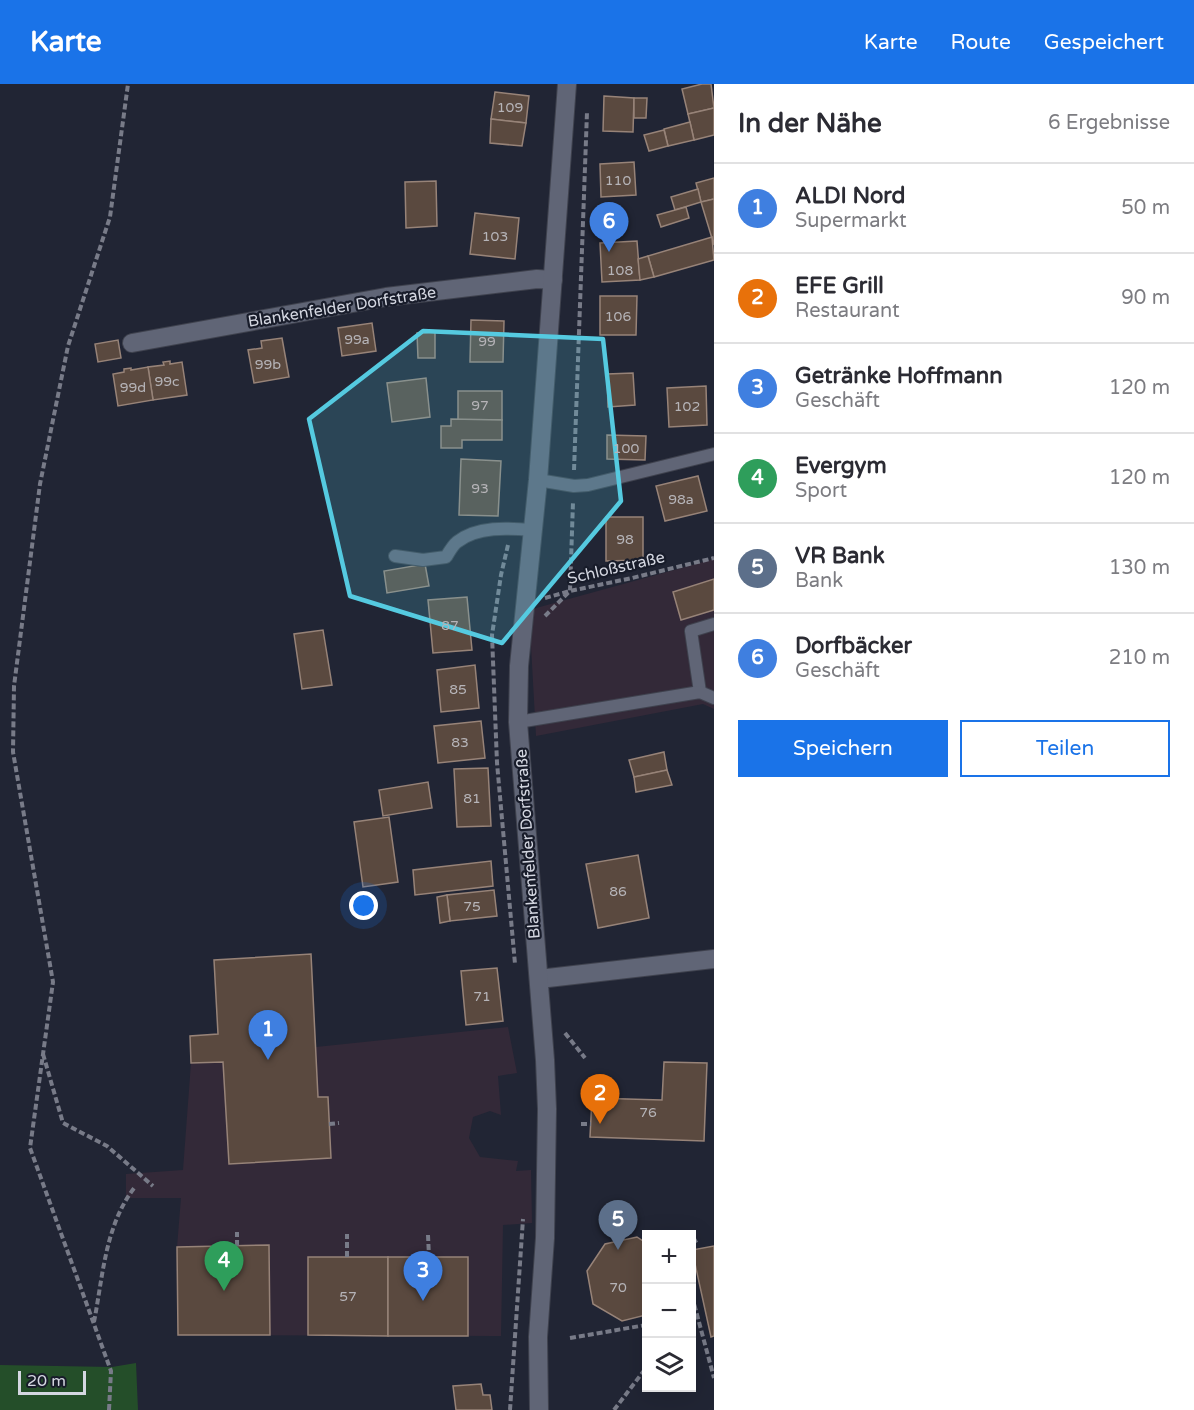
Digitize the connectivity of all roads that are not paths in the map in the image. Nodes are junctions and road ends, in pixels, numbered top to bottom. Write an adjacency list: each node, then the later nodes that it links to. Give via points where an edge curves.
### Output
1 (567, 84): 2 (main road, Blankenfelder Dorfstraße)
2 (553, 280): 3 (main road, Blankenfelder Dorfstraße, via 386,297); 5 (main road, Blankenfelder Dorfstraße)
3 (132, 343)
4 (714, 454): 5 (lane, via 588,485)
5 (538, 480): 6 (main road, Blankenfelder Dorfstraße)
6 (532, 530): 7 (lane, via 506,528 476,533 457,542 446,557 423,560); 11 (main road, Blankenfelder Dorfstraße, via 519,666)
7 (395, 556)
8 (714, 624): 9 (lane, via 691,631)
9 (700, 692): 10 (lane); 11 (lane)
10 (714, 698)
11 (518, 722): 13 (main road, Blankenfelder Dorfstraße)
12 (714, 959): 13 (main road)
13 (539, 979): 14 (main road, Blankenfelder Dorfstraße, via 547,1109)
14 (539, 1410)

